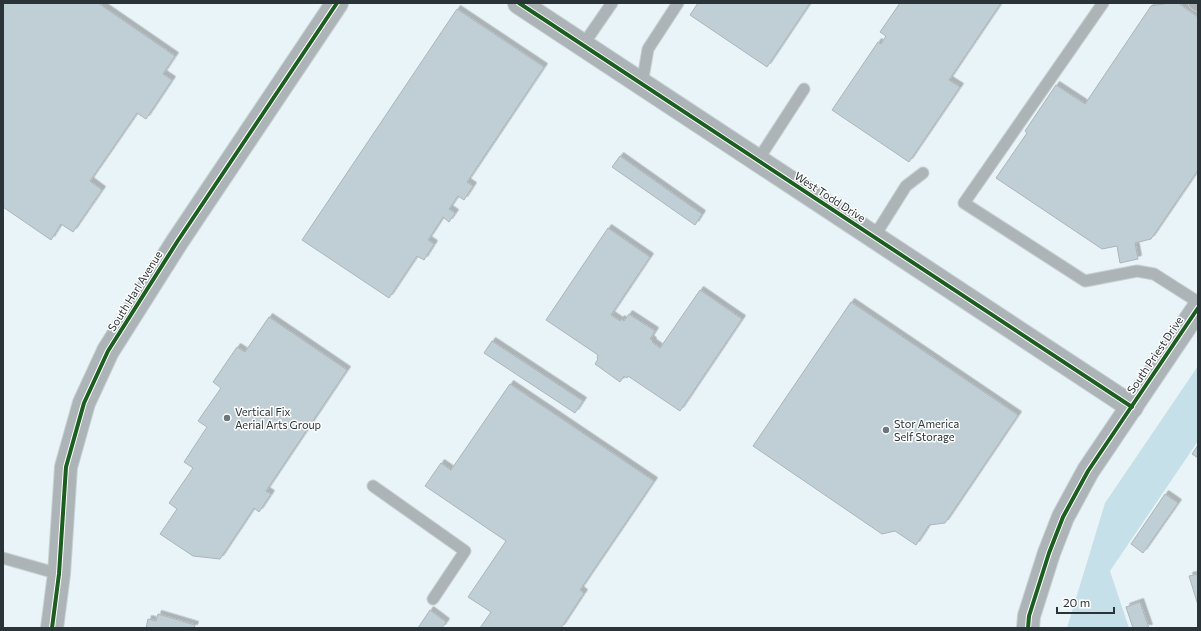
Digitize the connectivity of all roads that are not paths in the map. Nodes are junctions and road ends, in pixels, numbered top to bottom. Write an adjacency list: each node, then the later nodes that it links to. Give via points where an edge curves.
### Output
1 (337, 3): 19 (street, South Harl Avenue, via 177,242 108,351 84,403 66,467)
2 (519, 3): 8 (street, West Todd Drive)
3 (612, 3): 8 (lane)
4 (678, 3): 9 (lane, via 648,49)
5 (1103, 3): 14 (lane, via 964,203 1084,281 1137,271 1154,274)
6 (1194, 3): 7 (lane)
7 (1198, 6)
8 (583, 45): 9 (street, West Todd Drive)
9 (642, 84): 11 (street, West Todd Drive)
10 (804, 89): 11 (lane)
11 (758, 160): 13 (street, West Todd Drive)
12 (923, 173): 13 (lane, via 906,186)
13 (874, 237): 16 (street, West Todd Drive)
14 (1198, 302)
15 (1198, 308): 16 (street, South Priest Drive)
16 (1132, 407): 22 (street, South Priest Drive, via 1088,471 1063,517 1047,560)
17 (373, 486): 20 (lane, via 465,551)
18 (3, 558): 19 (lane)
19 (59, 574): 21 (street, South Harl Avenue)
20 (433, 599)
21 (52, 628)
22 (1028, 628)

